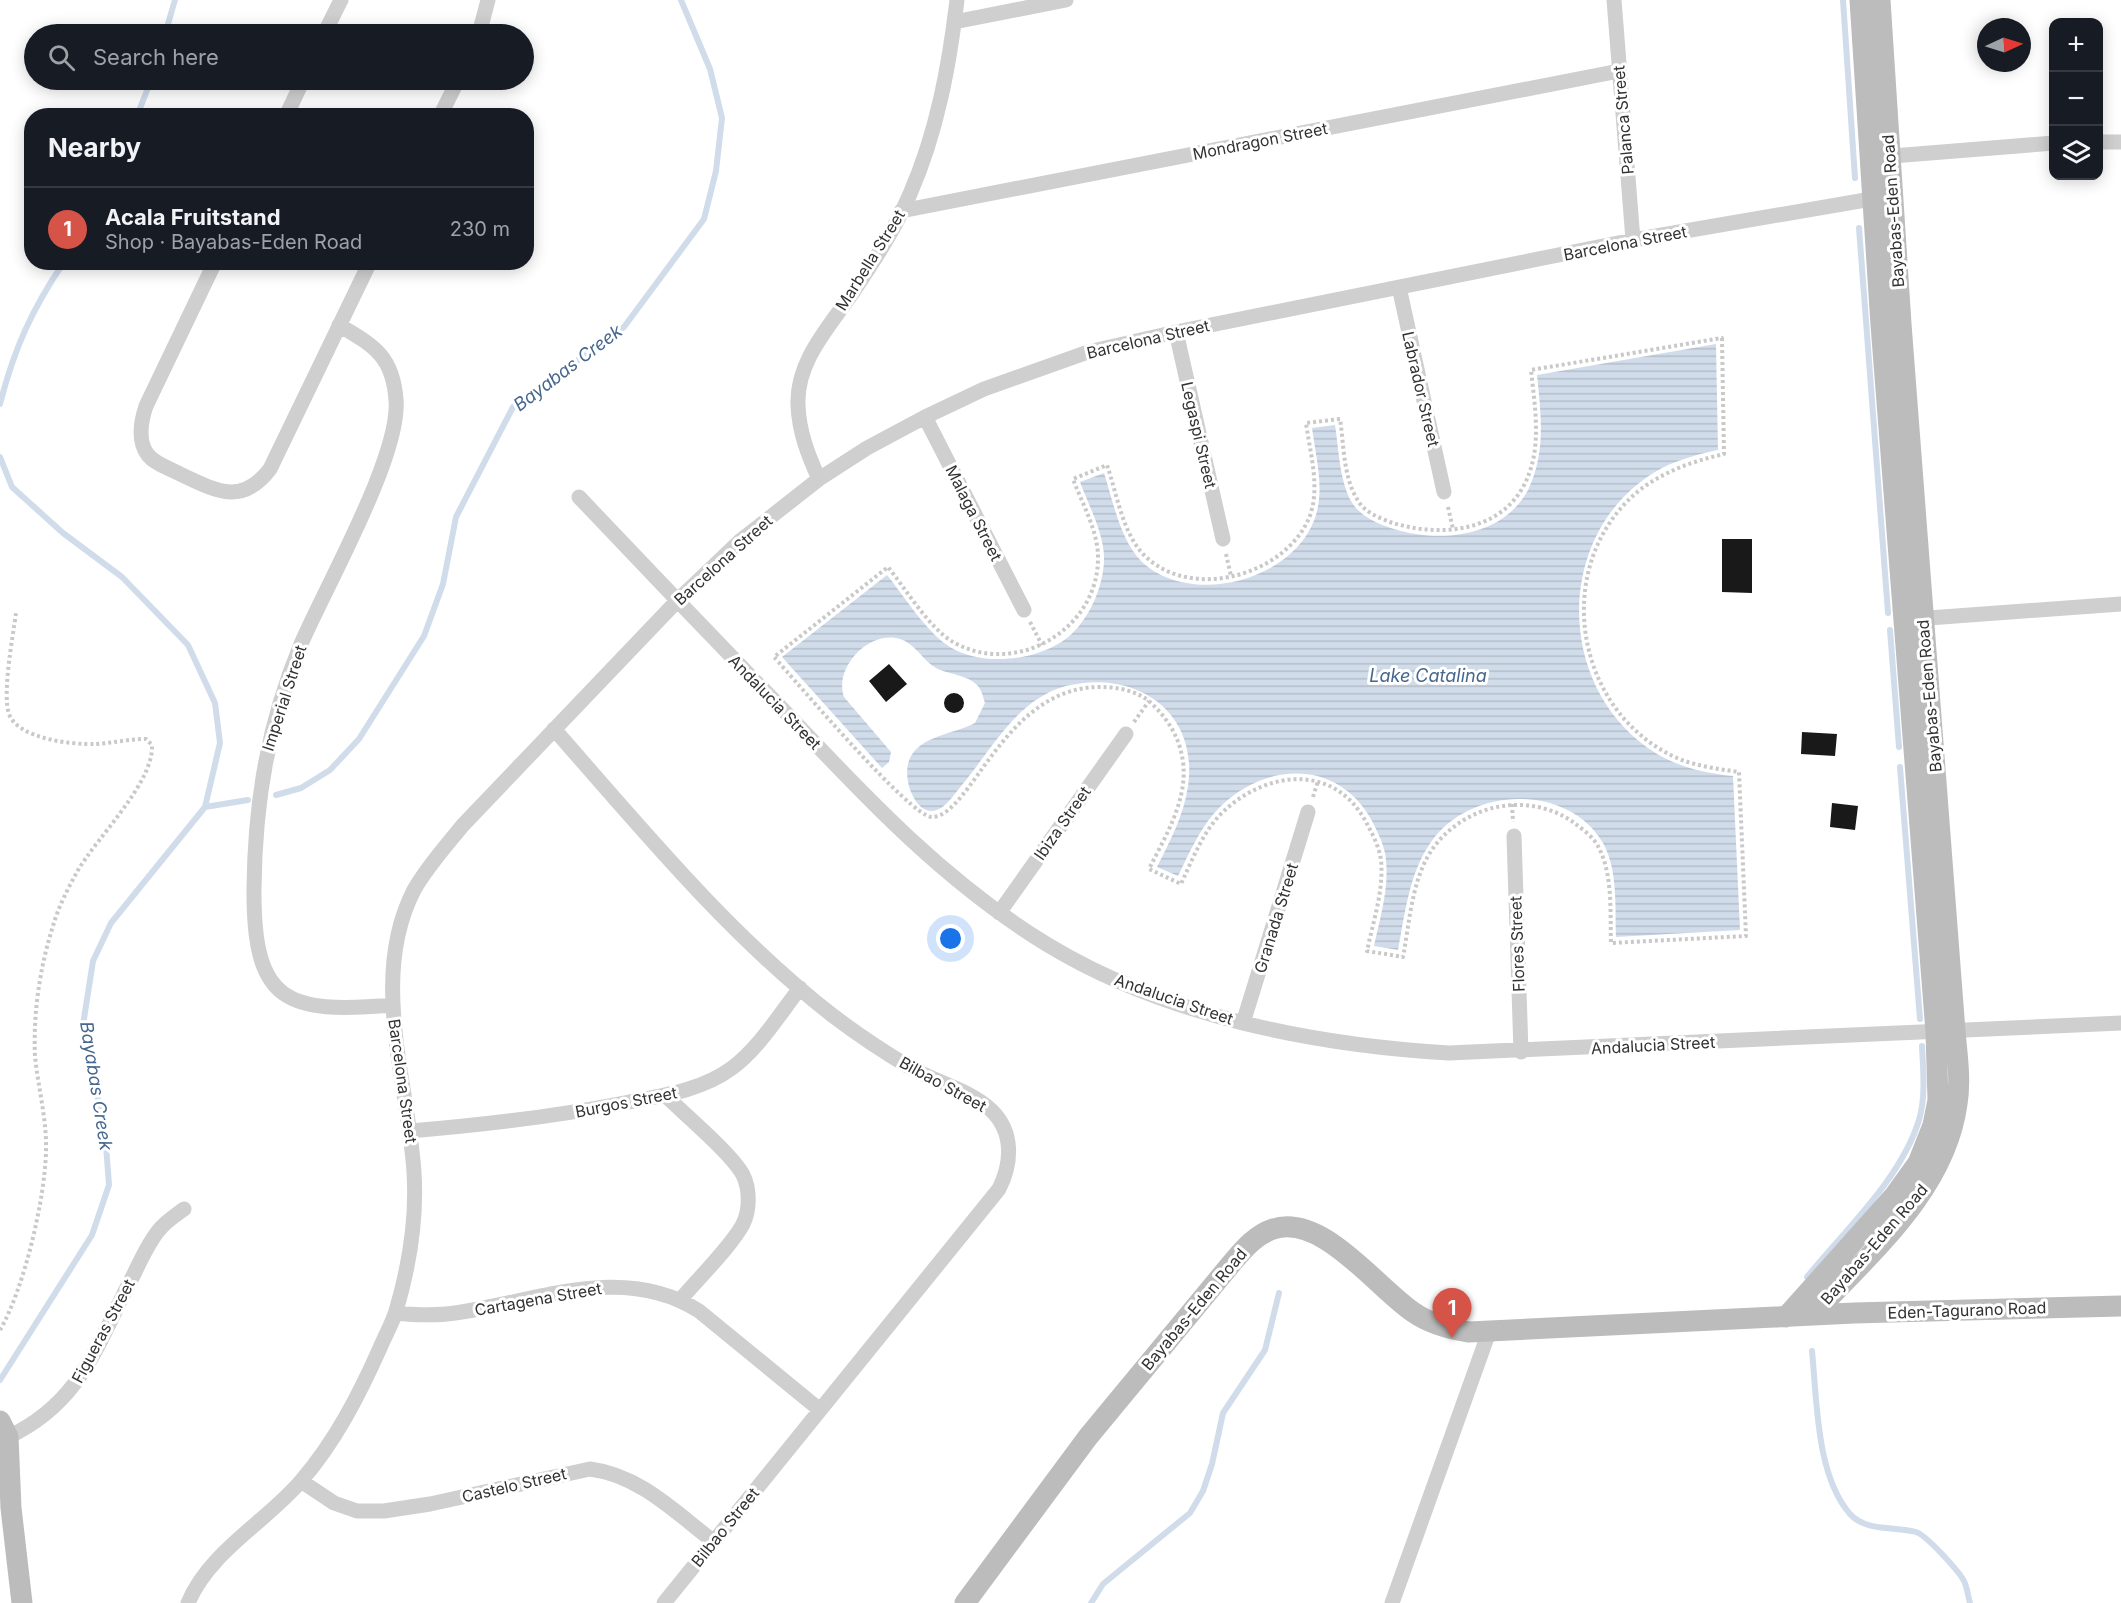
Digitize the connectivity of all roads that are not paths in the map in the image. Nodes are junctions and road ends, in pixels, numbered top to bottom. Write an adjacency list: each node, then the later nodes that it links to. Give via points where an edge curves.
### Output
1 (341, 0): 9 (street)
2 (488, 0): 10 (street)
3 (957, 0): 8 (street, Marbella Street)
4 (1066, 0): 8 (street)
5 (1614, 0): 11 (street, Palanca Street)
6 (1860, 0): 19 (street, Bayabas-Eden Road)
7 (1880, 0): 19 (street, Bayabas-Eden Road)
8 (954, 22): 21 (street, Marbella Street, via 951,55 926,153)
9 (329, 24)
10 (482, 24)
11 (1619, 70): 21 (street, Mondragon Street); 22 (street, Palanca Street)
12 (298, 90): 14 (street)
13 (453, 90): 15 (street)
14 (289, 108)
15 (444, 108)
16 (2103, 142): 17 (street)
17 (2121, 142)
18 (2049, 143): 19 (street)
19 (1880, 157): 20 (street, Bayabas-Eden Road)
20 (1882, 197): 22 (street, Barcelona Street); 36 (street, Bayabas-Eden Road)
21 (901, 211): 29 (street, Marbella Street, via 882,248 818,341 802,377 798,403 801,428)
22 (1633, 240): 25 (street, Barcelona Street)
23 (211, 270): 26 (street, via 141,422 141,440 148,456 210,488 228,493 260,483)
24 (366, 270): 26 (street)
25 (1399, 287): 27 (street, Barcelona Street); 30 (street, Labrador Street)
26 (339, 325): 43 (street, Imperial Street, via 376,347 392,374 397,402 392,435 378,476 301,644 272,726 263,762 254,852 257,946 265,974 286,994 308,1005 329,1009)
27 (1176, 332): 28 (street, Barcelona Street, via 1042,367); 32 (street, Legaspi Street)
28 (925, 417): 29 (street, Barcelona Street); 35 (street, Malaga Street)
29 (819, 479): 33 (street, Barcelona Street, via 740,541)
30 (1444, 492)
31 (579, 497): 33 (street, Andalucia Street)
32 (1222, 539)
33 (678, 600): 37 (street, Barcelona Street); 41 (street, Andalucia Street, via 869,801 952,878)
34 (2121, 604): 36 (street)
35 (1024, 610)
36 (1913, 619): 46 (street, Bayabas-Eden Road)
37 (554, 729): 42 (street, Bilbao Street, via 674,864); 43 (street, Barcelona Street, via 463,825 414,891 402,922)
38 (1126, 734): 41 (street, Ibiza Street)
39 (1308, 813): 44 (street, Granada Street)
40 (1514, 836): 47 (street, Flores Street)
41 (999, 913): 44 (street, Andalucia Street, via 1049,946 1112,978)
42 (800, 988): 48 (street, Burgos Street, via 747,1056 731,1069 712,1080); 59 (street, Bilbao Street, via 833,1016 911,1068 991,1110 1008,1138 1010,1155 1008,1172 999,1189)
43 (393, 1005): 49 (street, Barcelona Street)
44 (1243, 1023): 47 (street, Andalucia Street, via 1383,1049)
45 (2121, 1023): 46 (street, Andalucia Street)
46 (1946, 1031): 47 (street, Andalucia Street); 51 (street, Bayabas-Eden Road, via 1958,1102 1944,1153 1910,1208); 57 (street, Bayabas-Eden Road, via 1933,1125 1918,1162 1895,1196)
47 (1521, 1052)
48 (665, 1095): 49 (street, Burgos Street, via 530,1119); 52 (street, via 733,1162 743,1175 747,1190 748,1207 742,1225)
49 (410, 1131): 54 (street, Barcelona Street, via 414,1218)
50 (184, 1209): 60 (street, Figueras Street, via 159,1229 71,1391 49,1414)
51 (1845, 1281): 55 (street, via 1846,1301); 56 (street, Bayabas-Eden Road)
52 (681, 1299): 54 (street, Cartagena Street, via 625,1286 592,1287 453,1314); 59 (street, Cartagena Street)
53 (2121, 1306): 55 (street, Eden-Tagurano Road)
54 (395, 1313): 61 (street, Barcelona Street, via 362,1388)
55 (1854, 1313): 56 (street, Eden-Tagurano Road)
56 (1813, 1315): 57 (street, Bayabas-Eden Road)
57 (1786, 1317): 58 (street, Bayabas-Eden Road)
58 (1489, 1332): 66 (street, Bayabas-Eden Road, via 1449,1329 1431,1322 1413,1312 1320,1235 1296,1227 1273,1229 1252,1240 1118,1401); 67 (street)
59 (820, 1410): 62 (street, Bilbao Street)
60 (4, 1429): 63 (street)
61 (301, 1481): 62 (street, Castelo Street, via 334,1503 357,1511 384,1511 590,1469 634,1482); 64 (street, Barcelona Street, via 212,1566)
62 (713, 1541): 65 (street, Bilbao Street)
63 (22, 1603)
64 (188, 1603)
65 (664, 1603)
66 (965, 1603)
67 (1392, 1603)

